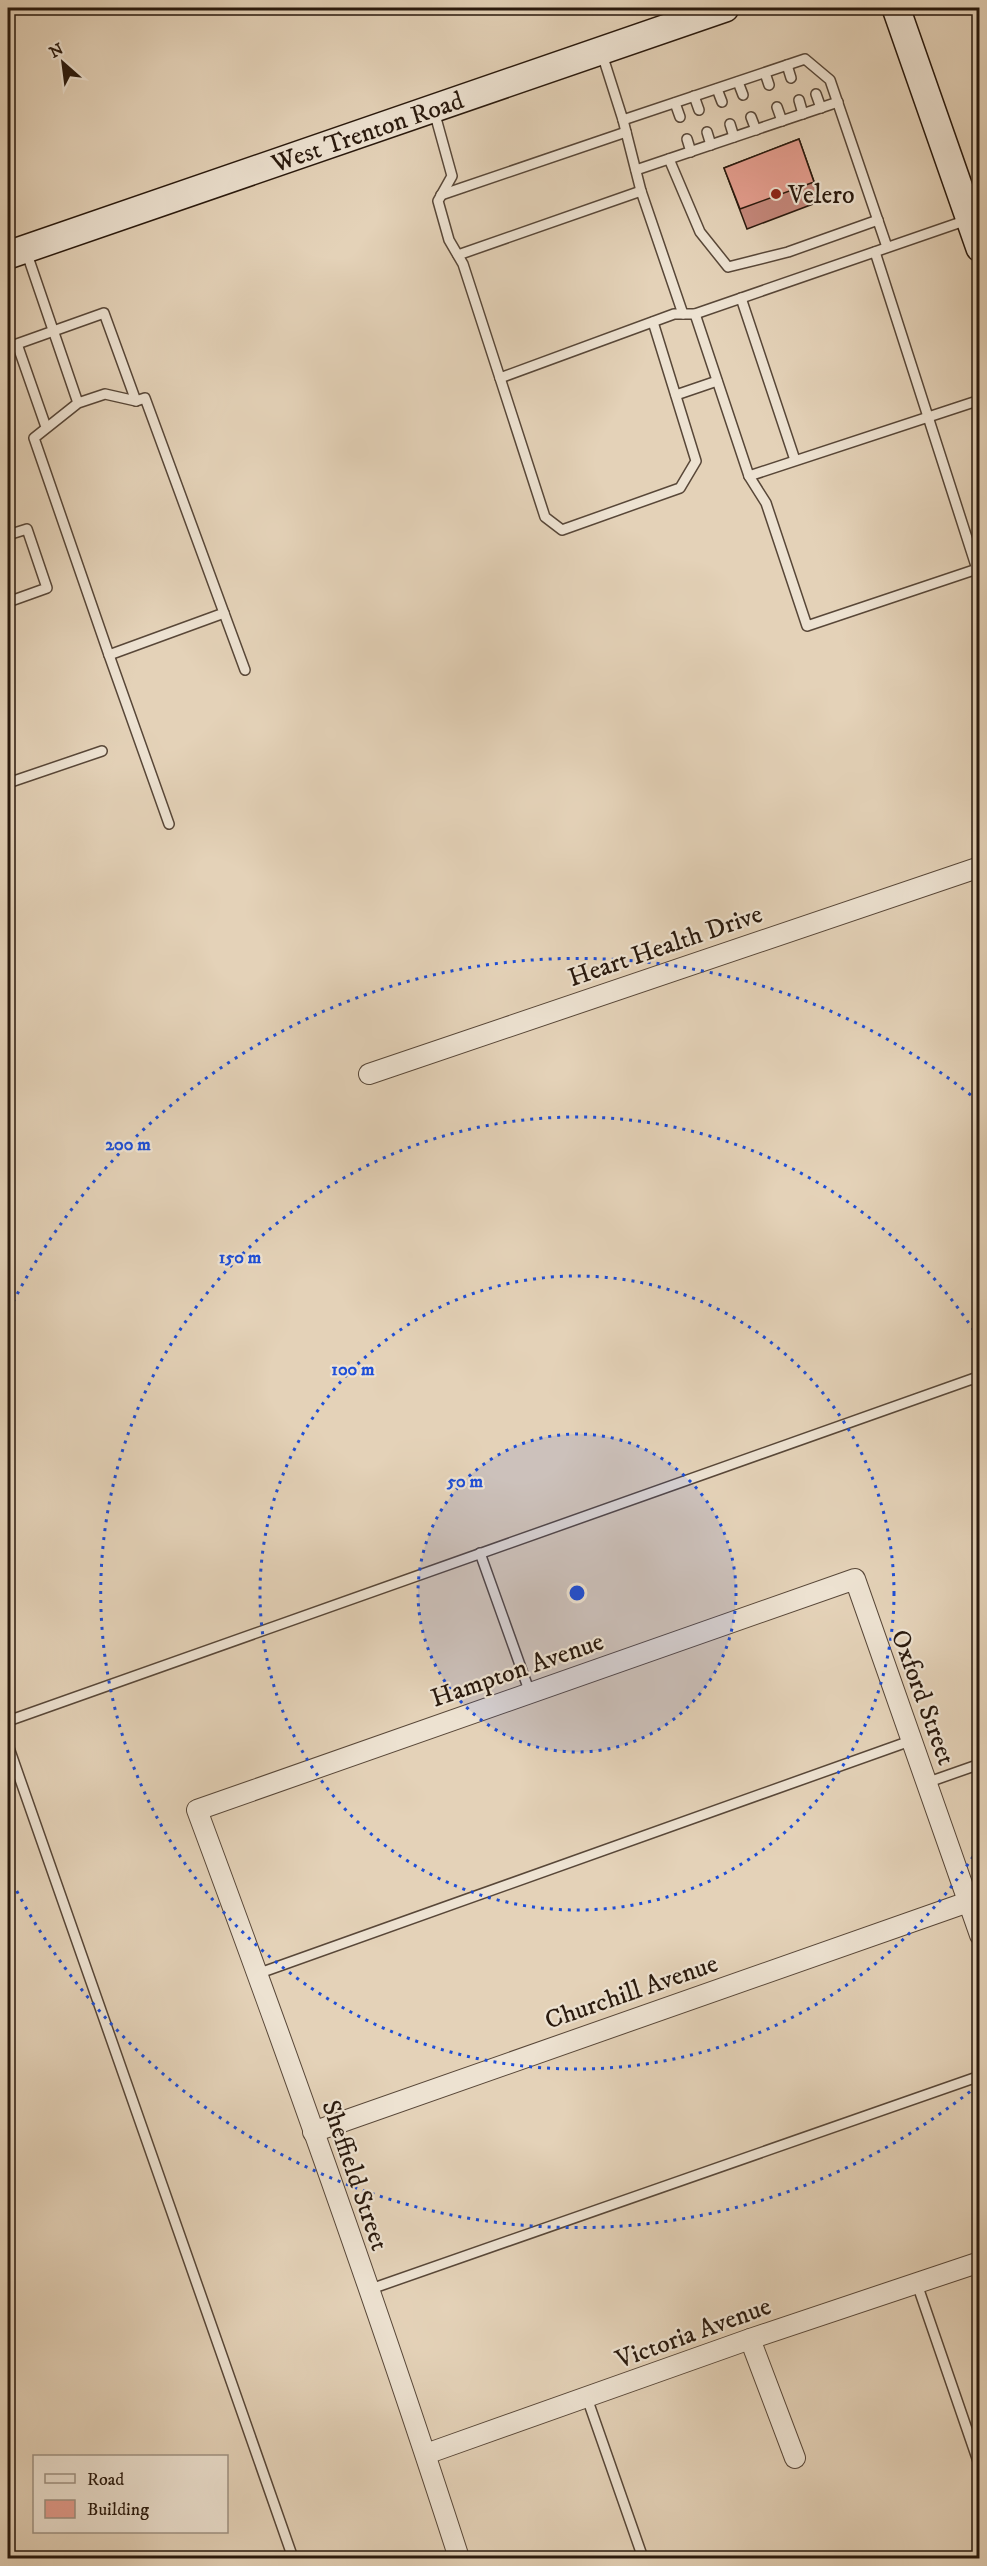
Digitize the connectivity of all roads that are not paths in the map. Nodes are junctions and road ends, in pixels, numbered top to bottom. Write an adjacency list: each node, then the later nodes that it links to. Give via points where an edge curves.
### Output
1 (725, 8): 3 (main road, West Trenton Road)
2 (896, 8): 40 (main road)
3 (600, 50): 20 (main road, West Trenton Road); 26 (lane)
4 (805, 59): 5 (lane); 6 (lane); 17 (lane, via 830,80)
5 (787, 65): 7 (lane); 8 (lane)
6 (809, 71)
7 (765, 73): 9 (lane); 10 (lane)
8 (791, 78)
9 (738, 82): 11 (lane); 13 (lane)
10 (769, 85)
11 (717, 89): 14 (lane); 16 (lane)
12 (816, 94): 21 (lane)
13 (743, 95)
14 (694, 96): 18 (lane); 22 (lane)
15 (799, 100): 23 (lane)
16 (722, 102)
17 (838, 102): 21 (lane); 41 (lane)
18 (675, 103): 24 (lane); 26 (lane)
19 (777, 107): 27 (lane)
20 (433, 108): 39 (lane, via 452,176); 44 (main road, West Trenton Road)
21 (821, 108): 23 (lane)
22 (699, 110)
23 (804, 114): 27 (lane)
24 (680, 117)
25 (751, 117): 29 (lane)
26 (623, 120): 30 (lane)
27 (782, 121): 29 (lane)
28 (730, 124): 32 (lane)
29 (756, 130): 32 (lane)
30 (626, 132): 37 (lane); 39 (lane)
31 (707, 132): 34 (lane)
32 (734, 137): 34 (lane)
33 (687, 139): 35 (lane)
34 (711, 145): 35 (lane)
35 (691, 152): 36 (lane)
36 (669, 159): 37 (lane); 41 (lane, via 700,232 728,267 788,252)
37 (636, 170): 38 (lane)
38 (641, 191): 46 (lane); 48 (lane)
39 (441, 195): 46 (lane, via 438,201 449,240)
40 (968, 205): 42 (lane); 43 (main road)
41 (878, 220): 42 (lane)
42 (887, 248): 45 (lane)
43 (980, 248)
44 (16, 252): 51 (lane)
45 (875, 252): 47 (lane); 59 (lane)
46 (458, 255): 53 (lane)
47 (741, 298): 49 (lane); 61 (lane)
48 (683, 314): 49 (lane); 50 (lane)
49 (695, 314): 54 (lane)
50 (653, 322): 53 (lane); 55 (lane)
51 (53, 331): 52 (lane); 57 (lane, via 104,313); 58 (lane)
52 (12, 345): 60 (lane)
53 (500, 378): 55 (lane, via 545,518 562,530 680,488 696,461)
54 (717, 381): 55 (lane); 62 (lane)
55 (676, 395)
56 (980, 400): 59 (lane)
57 (136, 401): 58 (lane, via 105,394); 65 (lane, via 145,398)
58 (78, 403): 60 (lane)
59 (928, 417): 61 (lane); 62 (lane, via 977,569 807,626 766,503)
60 (46, 428): 66 (lane, via 34,438)
61 (795, 460): 62 (lane)
62 (749, 476)
63 (8, 535): 64 (lane, via 27,529 47,588)
64 (8, 602)
65 (224, 613): 66 (lane); 67 (lane)
66 (109, 655): 70 (lane)
67 (244, 670)
68 (102, 751): 69 (lane)
69 (8, 783)
70 (169, 824)
71 (980, 867): 72 (street, Heart Health Drive)
72 (369, 1074)
73 (980, 1391): 74 (lane, via 975,1378)
74 (480, 1553): 76 (lane); 77 (lane)
75 (855, 1579): 76 (street, Hampton Avenue); 78 (street, Oxford Street)
76 (530, 1693): 82 (street, Hampton Avenue)
77 (8, 1721)
78 (910, 1741): 81 (street, Oxford Street); 85 (lane)
79 (8, 1745): 97 (lane)
80 (980, 1764): 81 (lane)
81 (926, 1783): 83 (street, Oxford Street)
82 (197, 1810): 85 (street, Sheffield Street)
83 (972, 1900): 84 (street, Oxford Street); 87 (street, Churchill Avenue)
84 (980, 1935)
85 (257, 1974): 87 (street, Sheffield Street)
86 (980, 2076): 90 (lane)
87 (313, 2132): 90 (street, Sheffield Street)
88 (980, 2262): 89 (street, Victoria Avenue)
89 (917, 2284): 91 (street, Victoria Avenue); 95 (lane)
90 (368, 2290): 93 (street, Sheffield Street)
91 (750, 2339): 92 (street, Victoria Avenue); 94 (street)
92 (587, 2398): 93 (street, Victoria Avenue); 99 (lane)
93 (426, 2454): 98 (street, Sheffield Street)
94 (795, 2458)
95 (980, 2467)
96 (980, 2554): 100 (lane)
97 (293, 2559)
98 (459, 2559)
99 (643, 2559)
100 (968, 2559)

